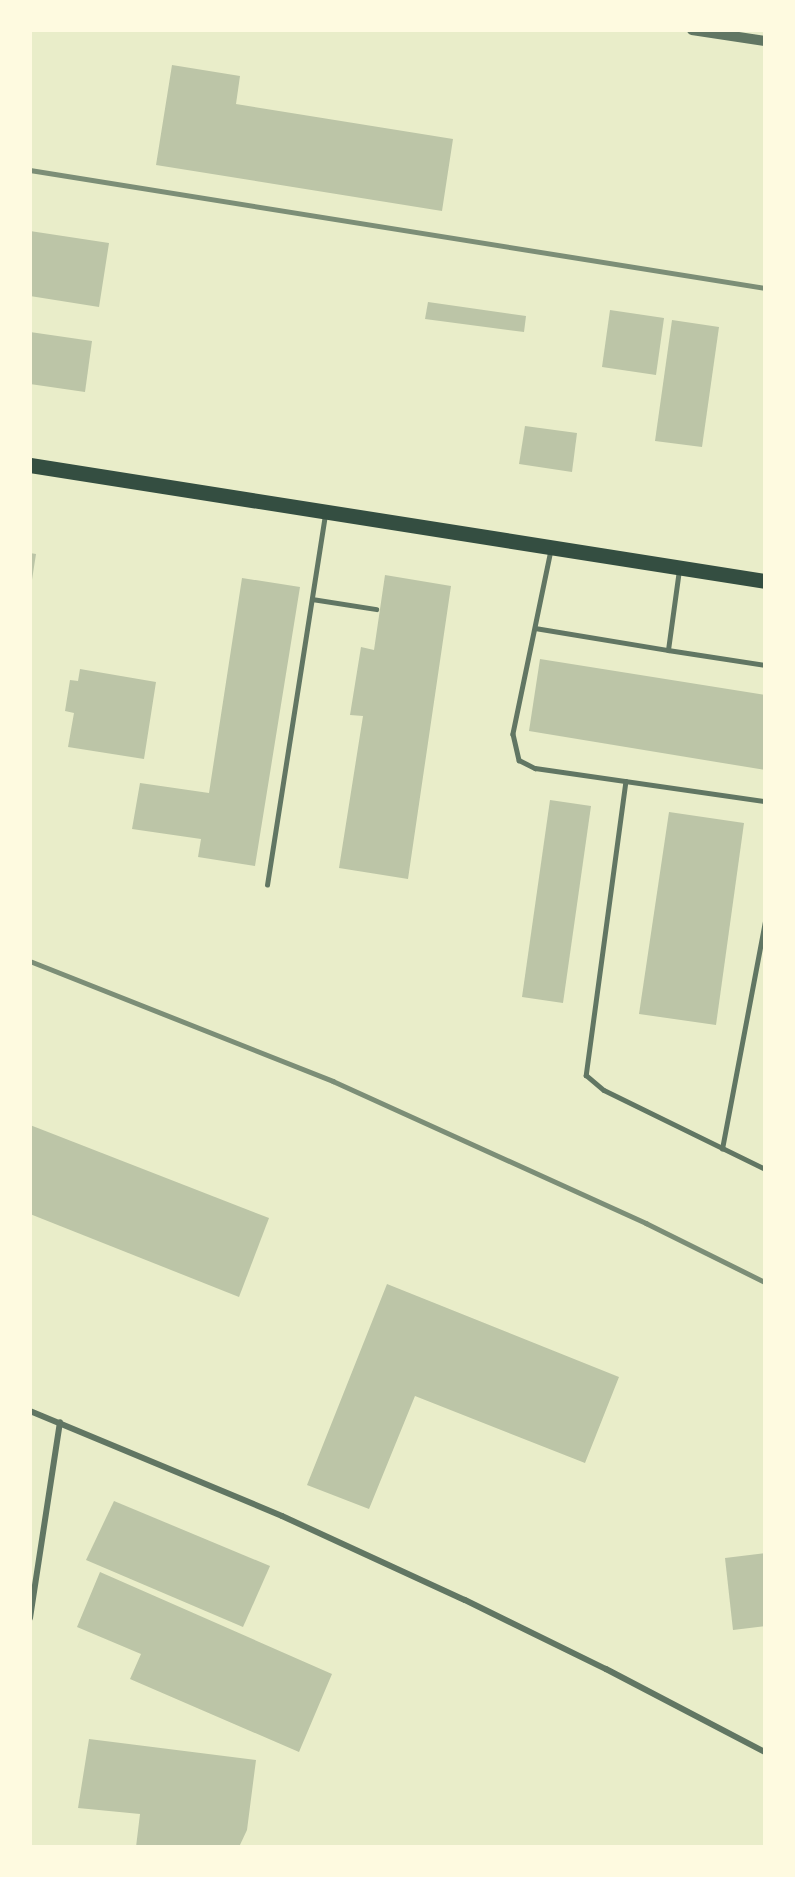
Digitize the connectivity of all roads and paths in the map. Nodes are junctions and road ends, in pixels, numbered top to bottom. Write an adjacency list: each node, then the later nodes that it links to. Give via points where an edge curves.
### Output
1 (692, 30): 2 (street)
2 (765, 41)
3 (30, 465): 4 (main road)
4 (326, 512): 5 (main road); 8 (lane)
5 (552, 548): 6 (main road); 10 (lane)
6 (679, 568): 7 (main road); 11 (lane)
7 (765, 581)
8 (312, 599): 9 (lane); 15 (lane)
9 (376, 609)
10 (535, 628): 11 (lane); 13 (lane, via 513,734 519,760 535,768)
11 (668, 650): 12 (lane)
12 (765, 664)
13 (626, 781): 14 (lane); 17 (lane, via 586,1074 604,1090)
14 (765, 801)
15 (267, 885)
16 (765, 921): 17 (lane)
17 (722, 1149): 18 (lane)
18 (765, 1169)
19 (30, 1411): 20 (street)
20 (60, 1422): 21 (street); 22 (street, via 282,1516 465,1600)
21 (30, 1618)
22 (765, 1752)

